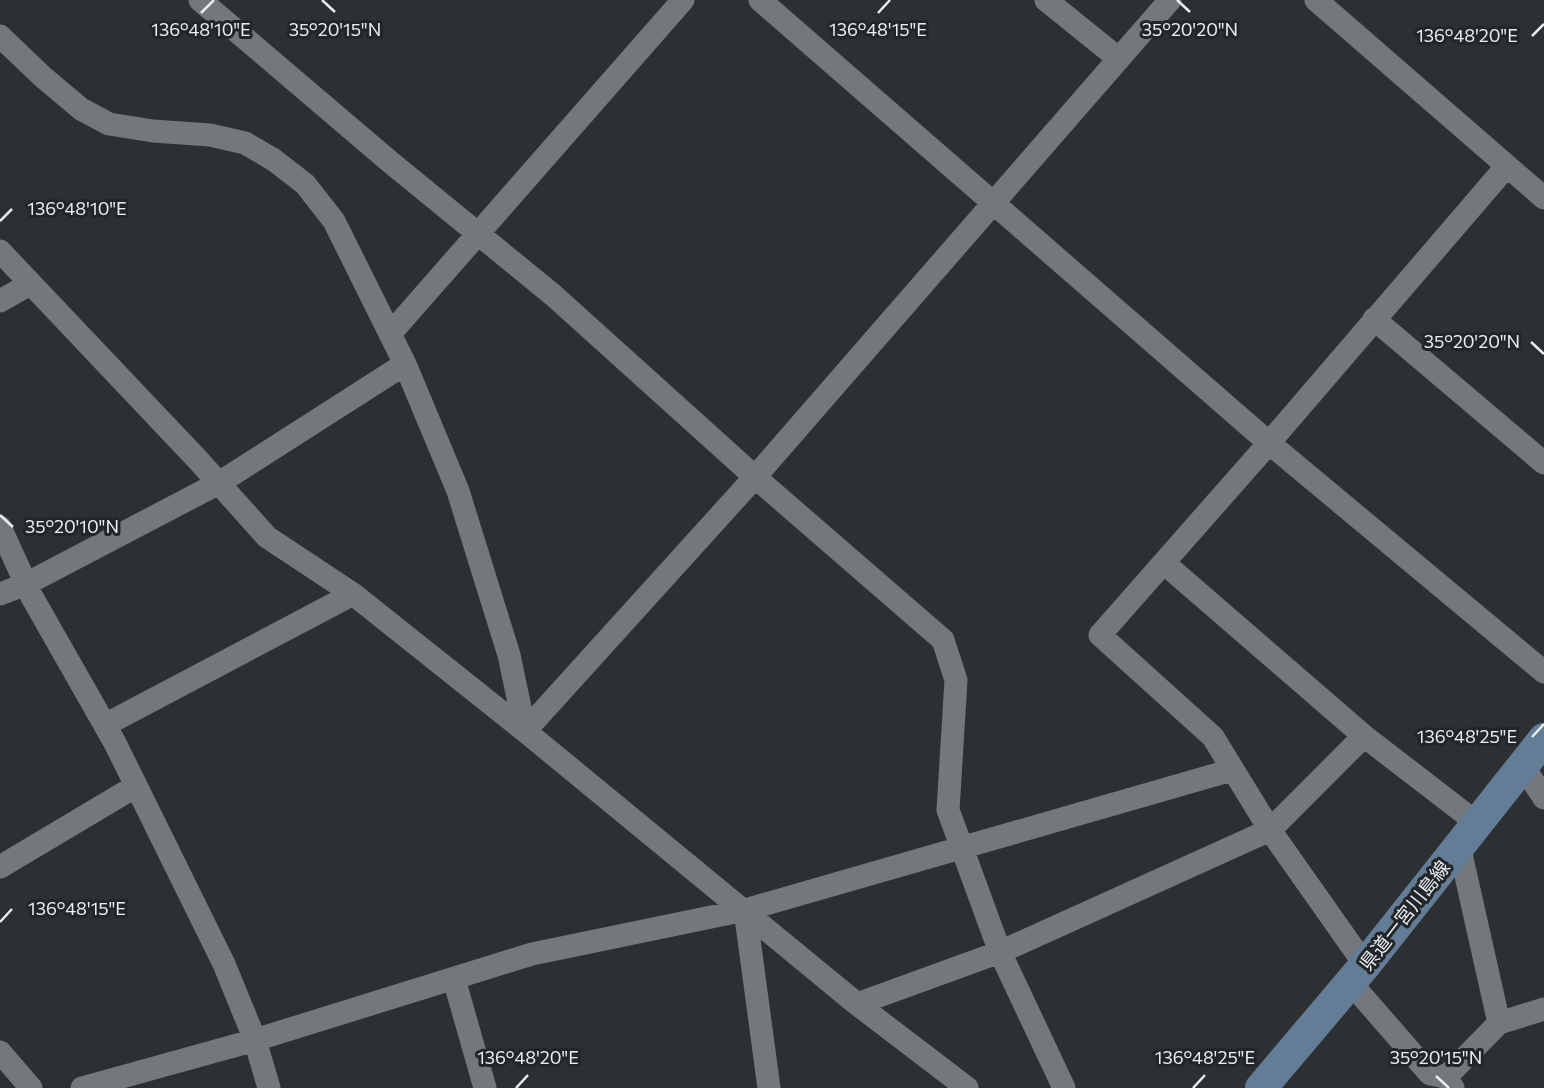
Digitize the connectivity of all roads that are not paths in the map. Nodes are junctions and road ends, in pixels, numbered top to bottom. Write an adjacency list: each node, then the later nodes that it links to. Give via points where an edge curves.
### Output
1 (200, 0): 12 (street)
2 (683, 0): 12 (street)
3 (760, 0): 11 (street)
4 (1046, 0): 8 (street)
5 (1170, 0): 8 (street)
6 (1316, 0): 9 (street)
7 (0, 36): 17 (street, via 81,108 110,124 210,135 245,143 274,160 305,184 334,221)
8 (1119, 59): 11 (street)
9 (1506, 167): 10 (street); 16 (street)
10 (1544, 198)
11 (994, 202): 19 (street); 21 (street)
12 (478, 234): 17 (street); 21 (street, via 553,295)
13 (0, 251): 14 (street)
14 (30, 284): 15 (street); 22 (street)
15 (0, 301)
16 (1374, 319): 19 (street); 20 (street)
17 (390, 334): 18 (street)
18 (405, 364): 22 (street); 30 (street, via 458,491 509,655)
19 (1269, 443): 24 (street); 28 (street)
20 (1544, 463)
21 (755, 477): 30 (street); 39 (street, via 943,640 956,680 948,810)
22 (219, 483): 25 (street); 27 (street, via 267,537)
23 (0, 527): 25 (street)
24 (1164, 563): 31 (street); 34 (street, via 1100,635 1213,737)
25 (26, 584): 26 (street); 29 (street)
26 (0, 594)
27 (353, 594): 29 (street); 30 (street)
28 (1544, 672)
29 (105, 725): 35 (street)
30 (526, 732): 41 (street)
31 (1364, 736): 37 (street); 38 (street)
32 (1544, 739): 33 (main road, 県道一宮川島線)
33 (1523, 766): 36 (street); 38 (main road, 県道一宮川島線)
34 (1232, 769): 37 (street); 39 (street)
35 (136, 786): 40 (street); 48 (street, via 224,964)
36 (1544, 798)
37 (1270, 830): 42 (street); 43 (street)
38 (1468, 834): 43 (main road, 県道一宮川島線); 47 (street)
39 (961, 847): 41 (street); 42 (street)
40 (0, 867)
41 (745, 910): 44 (street, via 532,954); 45 (street); 55 (street)
42 (1000, 952): 45 (street); 57 (street)
43 (1358, 974): 50 (street, via 1430,1074); 58 (main road, 県道一宮川島線)
44 (454, 979): 48 (street); 54 (street)
45 (857, 1004): 56 (street)
46 (1544, 1009): 47 (street)
47 (1499, 1023): 50 (street)
48 (255, 1040): 52 (street); 53 (street)
49 (0, 1052): 51 (street)
50 (1449, 1083)
51 (31, 1088)
52 (82, 1088)
53 (270, 1088)
54 (485, 1088)
55 (769, 1088)
56 (967, 1088)
57 (1064, 1088)
58 (1261, 1088)

